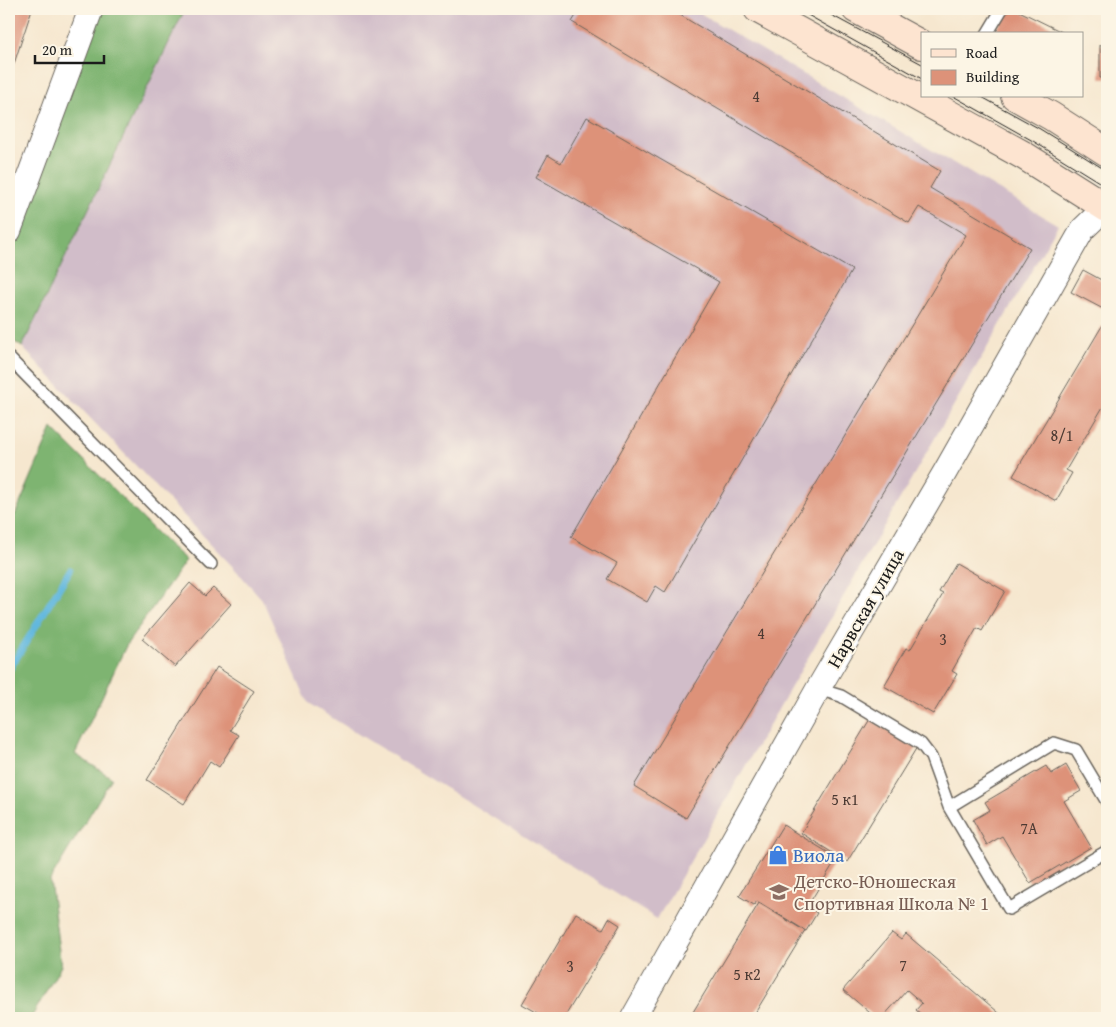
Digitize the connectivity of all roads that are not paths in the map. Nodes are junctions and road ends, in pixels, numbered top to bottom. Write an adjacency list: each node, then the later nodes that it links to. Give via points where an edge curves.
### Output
1 (91, 9): 10 (street)
2 (758, 9): 9 (main road, via 1023,155)
3 (856, 9): 6 (main road)
4 (1002, 9): 5 (lane)
5 (988, 32)
6 (921, 44)
7 (1019, 98): 8 (main road)
8 (1107, 152)
9 (1107, 207): 13 (street, Нарвская улица, via 1083,229)
10 (9, 231)
11 (9, 358): 12 (lane)
12 (211, 564)
13 (818, 689): 15 (lane, via 841,696 921,744 930,757); 17 (street, Нарвская улица)
14 (1107, 802): 15 (lane, via 1076,750 1054,743)
15 (949, 807): 16 (lane, via 1009,909)
16 (1107, 851)
17 (633, 1018)

